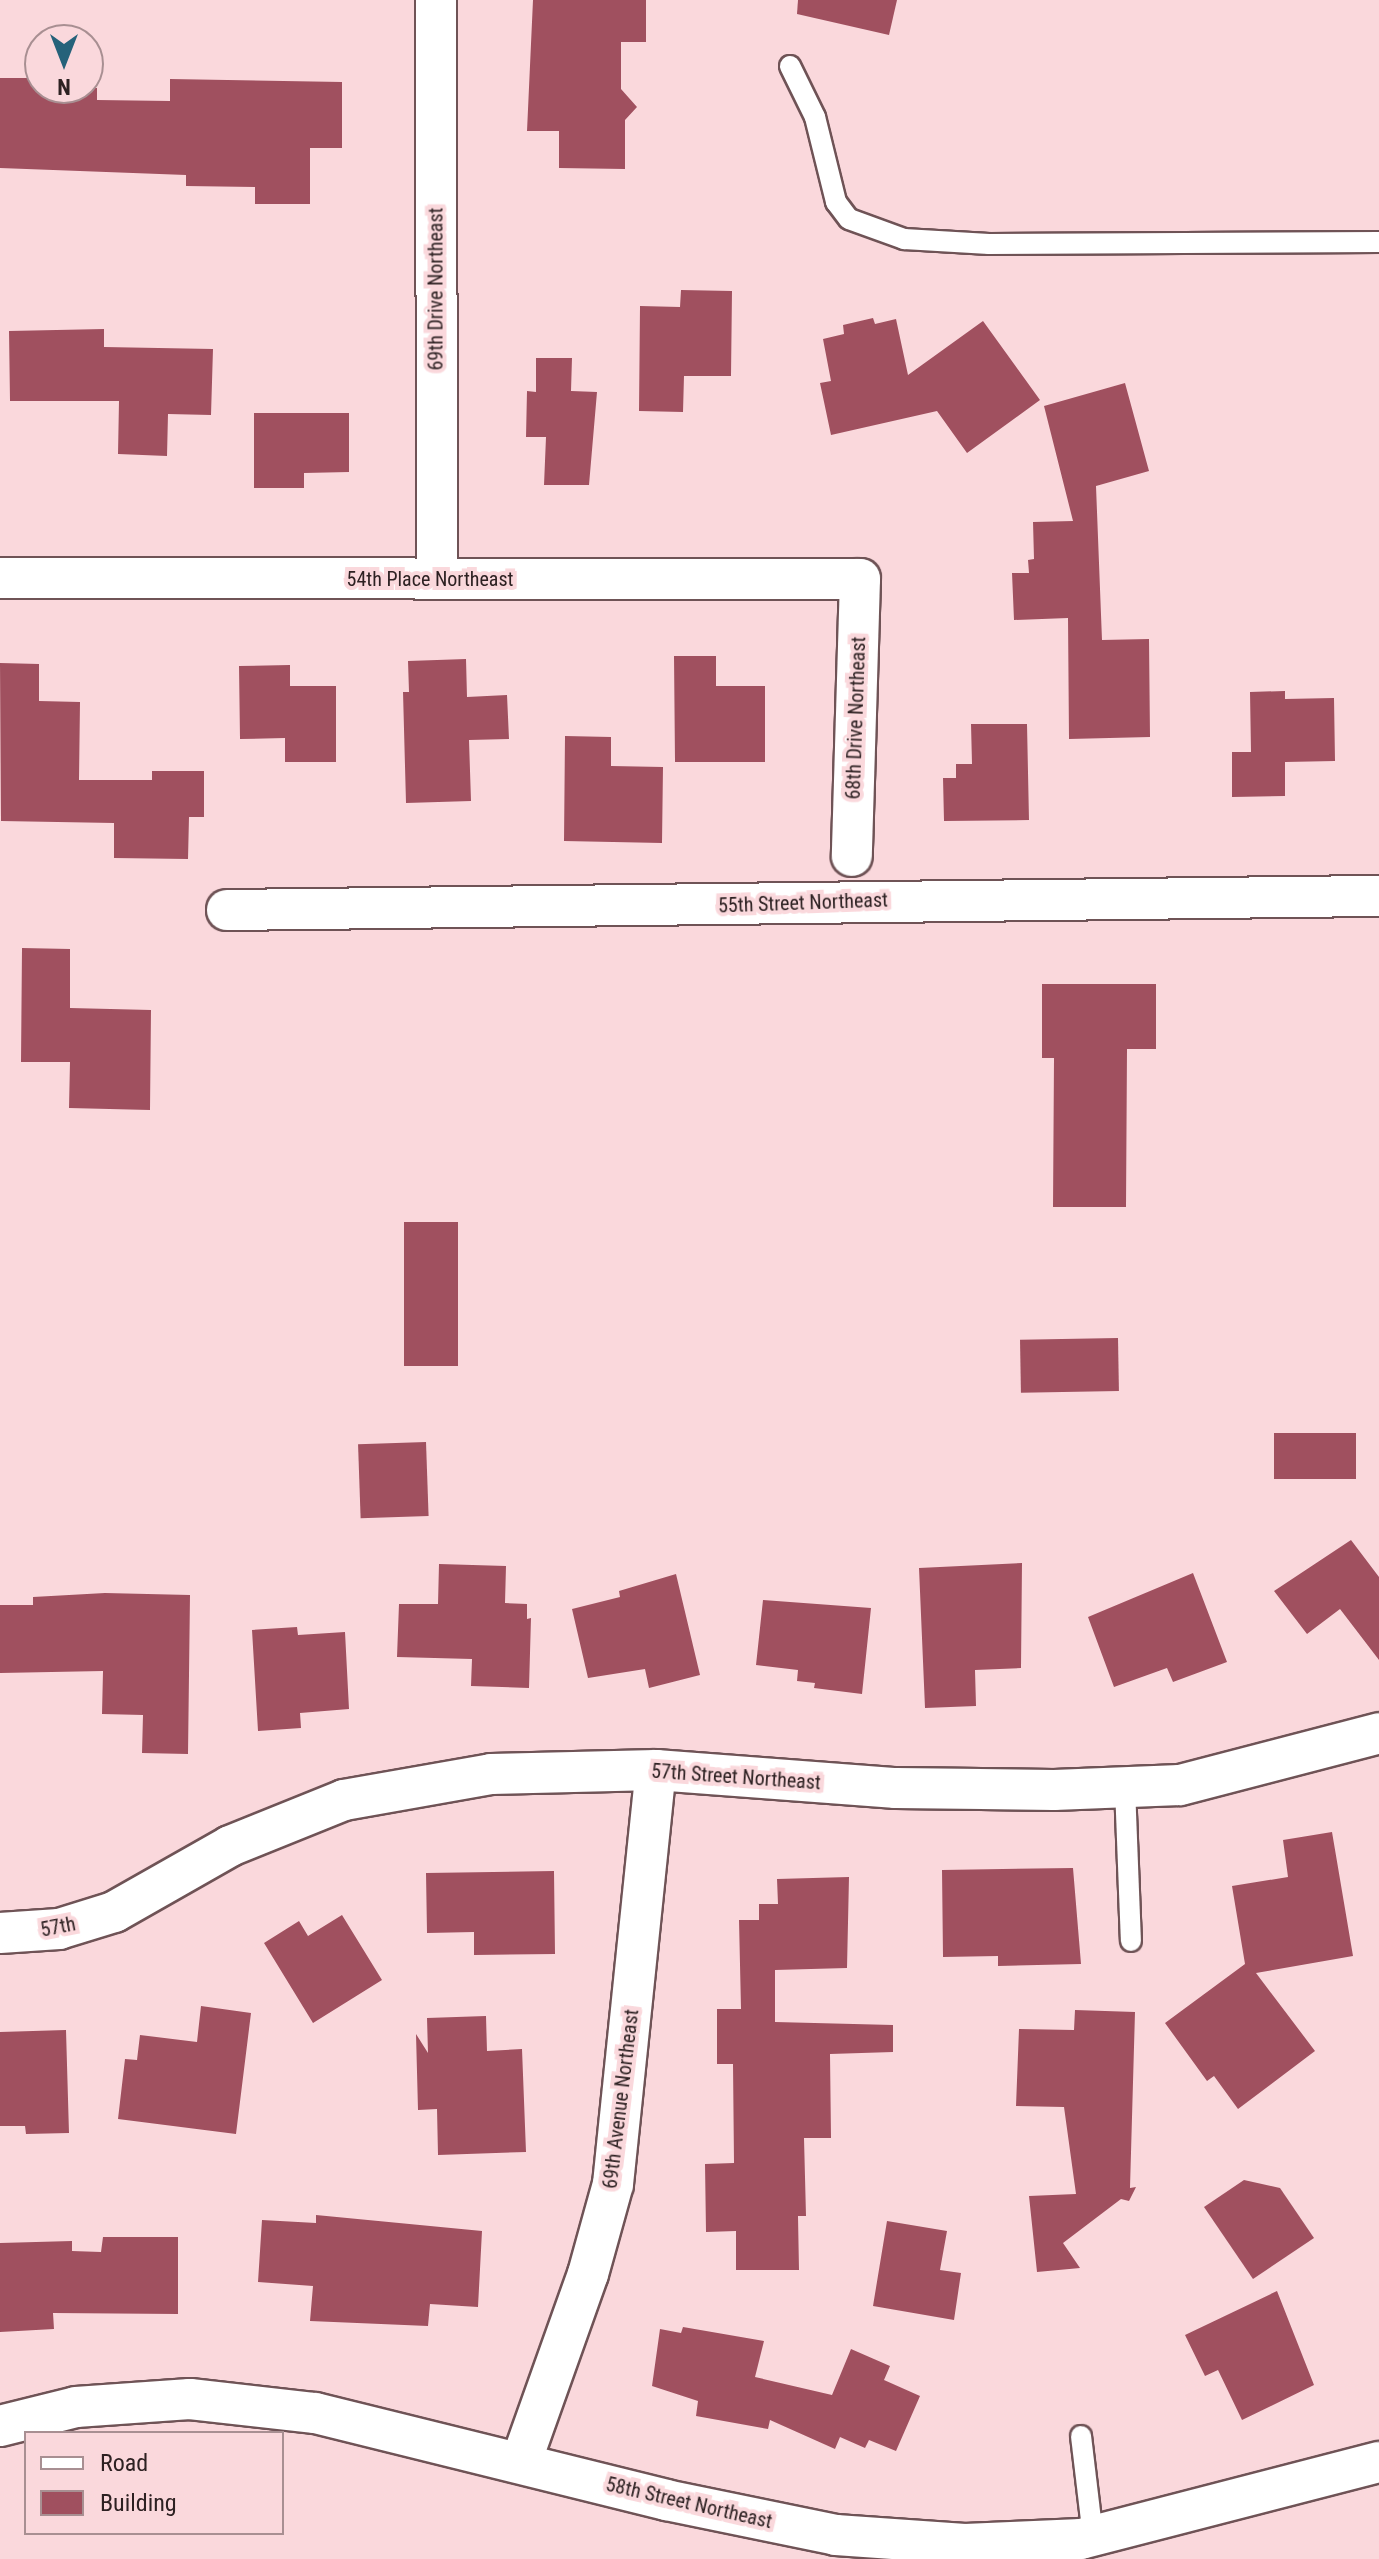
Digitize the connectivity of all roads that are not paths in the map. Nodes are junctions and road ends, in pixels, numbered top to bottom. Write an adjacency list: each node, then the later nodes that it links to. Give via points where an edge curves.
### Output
1 (436, 0): 5 (street, 69th Drive Northeast)
2 (790, 66): 3 (lane, via 815,117 836,202 849,219 904,239 989,244)
3 (1379, 242)
4 (0, 578): 5 (street, 54th Place Northeast)
5 (437, 579): 6 (street, 54th Place Northeast)
6 (860, 579): 7 (street, 68th Drive Northeast)
7 (852, 856)
8 (1379, 896): 9 (street, 55th Street Northeast)
9 (227, 910)
10 (1379, 1733): 12 (street, 57th Street Northeast, via 1180,1785)
11 (656, 1770): 12 (street, 57th Street Northeast, via 896,1788); 13 (street, 57th Street Northeast, via 491,1774 344,1800 230,1846); 18 (street, 69th Avenue Northeast, via 613,2184 588,2274)
12 (1125, 1787): 15 (lane)
13 (114, 1912): 14 (street, 57th, via 59,1929)
14 (0, 1933)
15 (1131, 1941)
16 (0, 2426): 18 (street, 58th Street Northeast, via 76,2407 190,2399 315,2413)
17 (1081, 2436): 20 (lane)
18 (521, 2462): 20 (street, 58th Street Northeast, via 836,2535 965,2544)
19 (1379, 2462): 20 (street, 58th Street Northeast)
20 (1093, 2537)

